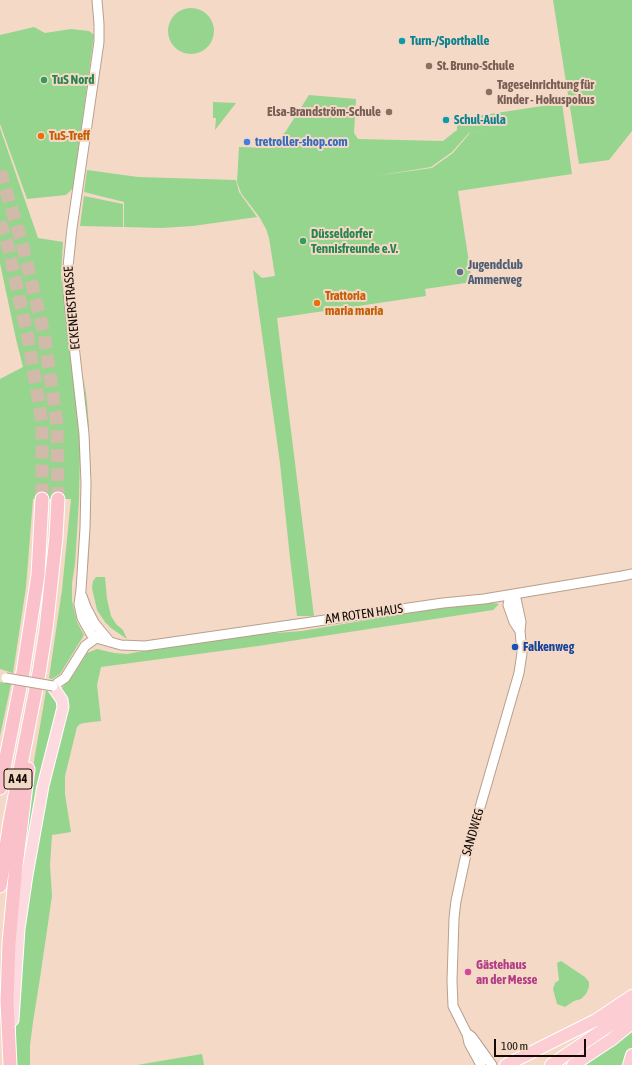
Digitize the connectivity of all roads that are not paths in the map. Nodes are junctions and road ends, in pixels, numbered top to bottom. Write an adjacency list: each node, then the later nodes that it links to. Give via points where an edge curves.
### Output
1 (97, 0): 5 (street, ECKENERSTRASSE, via 99,42 68,267 68,292 84,434 86,506)
2 (42, 499): 12 (highway, A 44, via 38,575)
3 (58, 499): 15 (highway, A 44, via 48,615 40,673)
4 (632, 574): 6 (street, AM ROTEN HAUS)
5 (81, 593): 10 (street, ECKENERSTRASSE, via 79,604 82,618); 11 (street, ECKENERSTRASSE, via 95,624)
6 (513, 594): 7 (street, AM ROTEN HAUS); 8 (street); 9 (street, SANDWEG, via 521,622)
7 (484, 599): 8 (street); 11 (street, AM ROTEN HAUS, via 145,646)
8 (508, 605): 9 (street, SANDWEG)
9 (520, 631): 22 (street, SANDWEG, via 522,653 519,673 467,853 456,901 452,999)
10 (96, 638): 11 (street, AM ROTEN HAUS); 14 (street, via 85,646 65,678)
11 (110, 642)
12 (26, 654): 16 (highway, via 18,665); 17 (highway, A 44)
13 (3, 678): 14 (street, bridge)
14 (53, 687): 24 (main road, via 62,700 63,707 43,786 27,875 19,937)
15 (30, 718): 18 (highway, A 44); 24 (highway, via 31,750 9,943 7,1001)
16 (0, 751)
17 (0, 788)
18 (0, 886)
19 (632, 996): 27 (highway, via 596,1020)
20 (632, 1009): 28 (highway)
21 (632, 1024): 29 (highway)
22 (467, 1034): 25 (street, SANDWEG); 26 (street, SANDWEG, via 472,1037)
23 (632, 1055): 30 (highway)
24 (10, 1065)
25 (480, 1065)
26 (492, 1065)
27 (506, 1065)
28 (551, 1065)
29 (573, 1065)
30 (629, 1065)

